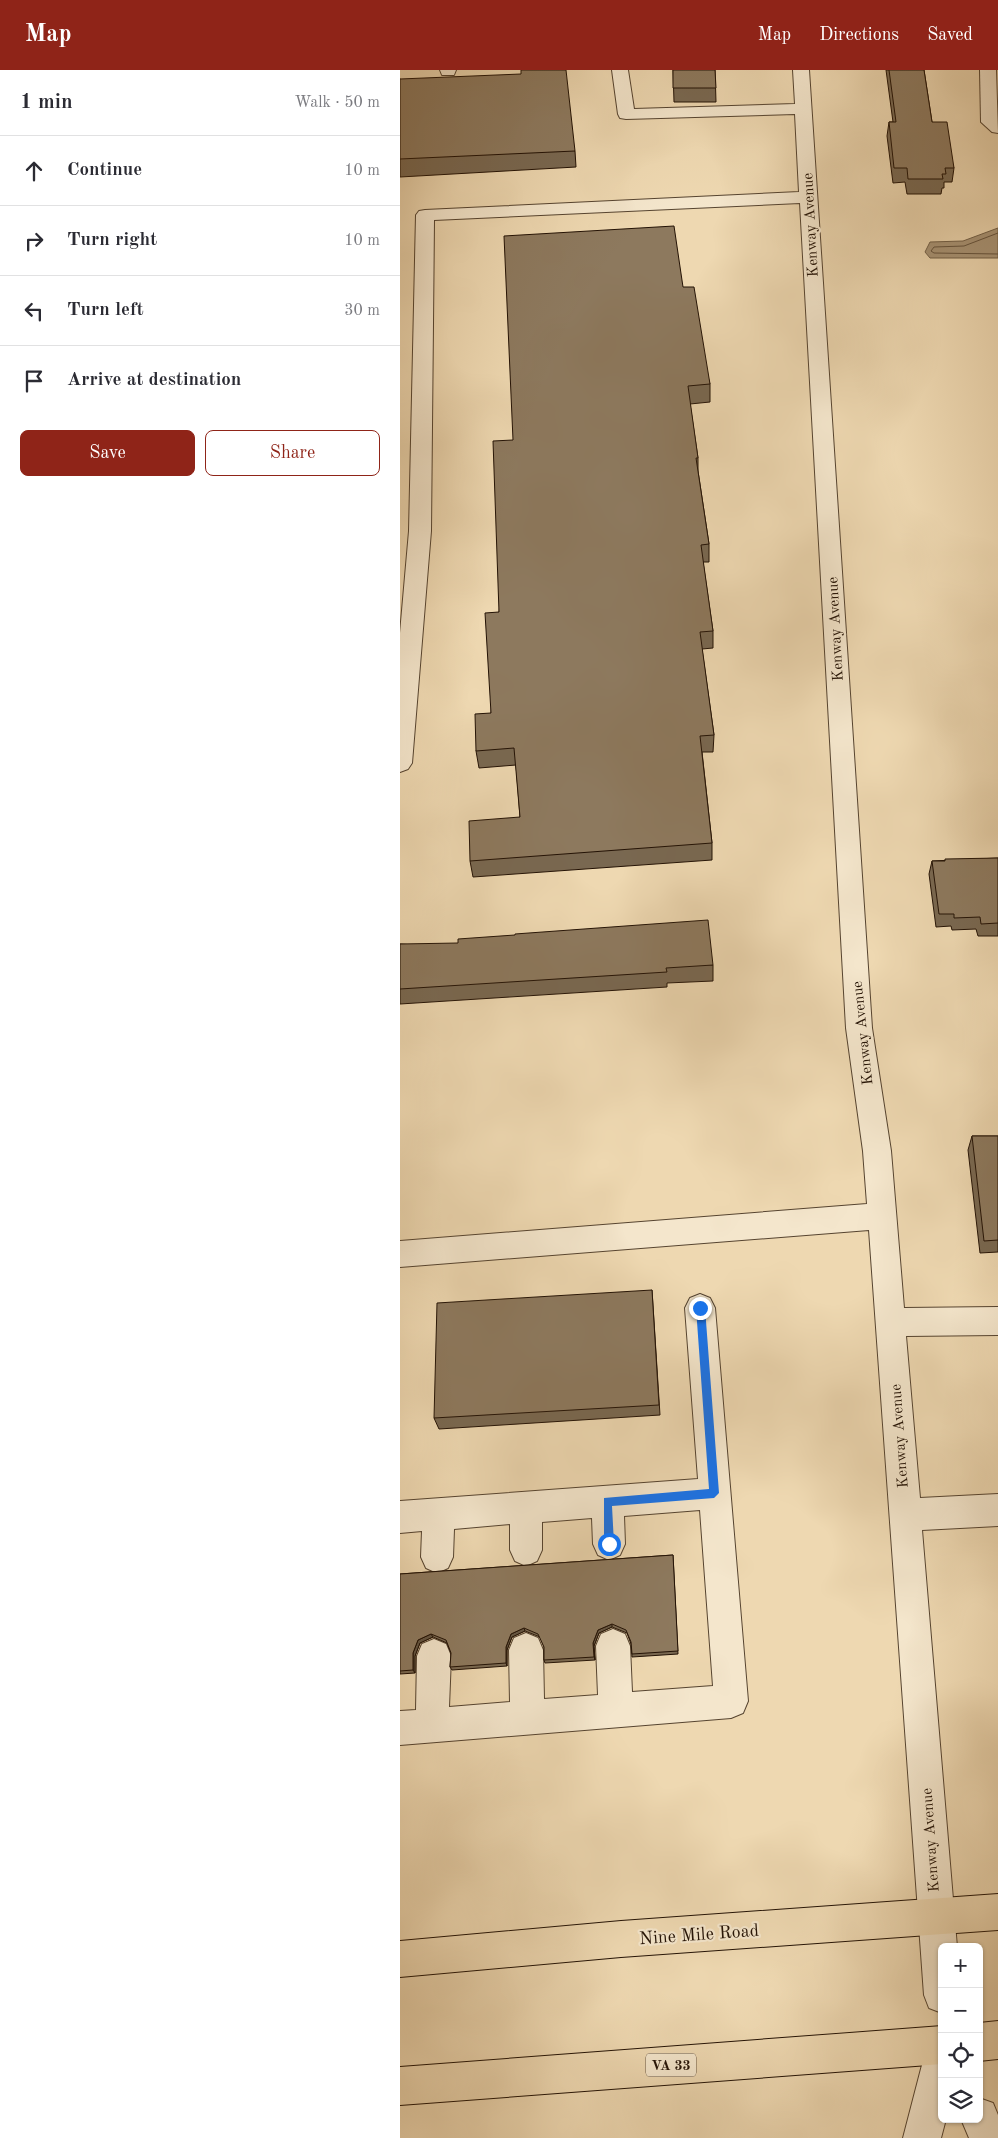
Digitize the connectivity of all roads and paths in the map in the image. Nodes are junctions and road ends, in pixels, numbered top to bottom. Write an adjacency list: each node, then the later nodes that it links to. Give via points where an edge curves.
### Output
1 (620, 70): 4 (street, via 626,114)
2 (801, 70): 4 (street, Kenway Avenue)
3 (988, 70): 5 (street, via 990,122)
4 (804, 109): 6 (street, Kenway Avenue)
5 (998, 128)
6 (808, 196): 7 (street, via 424,215); 9 (street, Kenway Avenue, via 859,1028 877,1152)
7 (410, 532): 8 (street)
8 (400, 763)
9 (882, 1216): 10 (street); 13 (street, Kenway Avenue)
10 (400, 1254)
11 (700, 1308): 14 (street)
12 (998, 1321): 13 (street)
13 (890, 1322): 19 (street, Kenway Avenue)
14 (714, 1493): 15 (street); 27 (street, via 731,1701)
15 (607, 1501): 16 (street); 21 (street)
16 (526, 1508): 18 (street); 22 (street)
17 (998, 1510): 19 (street)
18 (439, 1514): 20 (street); 23 (street)
19 (905, 1515): 31 (street, Kenway Avenue)
20 (400, 1517)
21 (609, 1544)
22 (526, 1550)
23 (438, 1557)
24 (613, 1646): 27 (street)
25 (526, 1650): 28 (street)
26 (434, 1656): 29 (street)
27 (616, 1710): 28 (street)
28 (527, 1718): 29 (street)
29 (416, 1727)
30 (998, 1912): 31 (main road, Nine Mile Road)
31 (936, 1917): 32 (main road, Nine Mile Road, via 621,1939); 33 (street, Kenway Avenue)
32 (400, 1959)
33 (941, 1988)
34 (998, 2040): 35 (main road)
35 (983, 2042)
36 (938, 2045): 38 (main road, VA 33)
37 (938, 2076): 40 (street)
38 (400, 2086)
39 (982, 2123): 41 (street)
40 (922, 2138)
41 (989, 2138)

